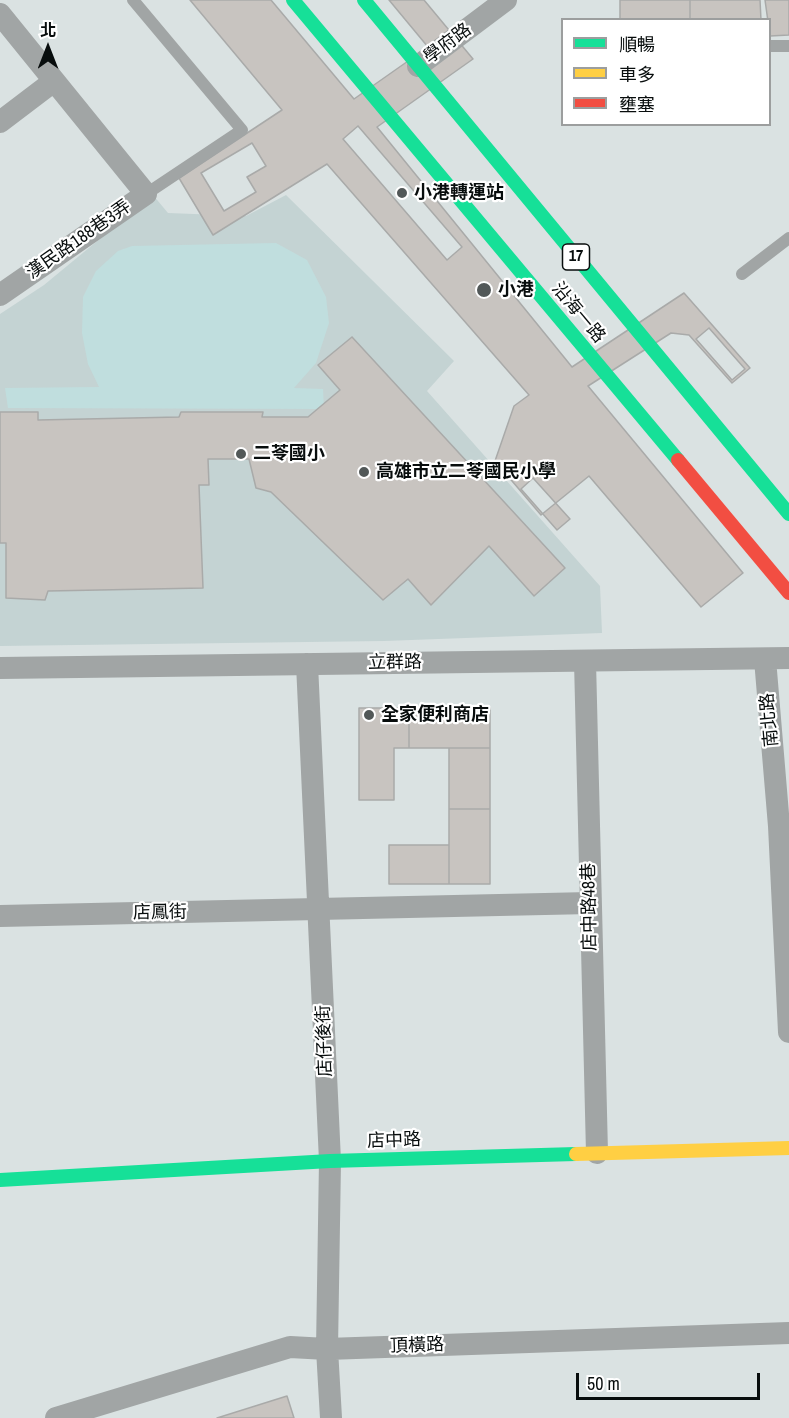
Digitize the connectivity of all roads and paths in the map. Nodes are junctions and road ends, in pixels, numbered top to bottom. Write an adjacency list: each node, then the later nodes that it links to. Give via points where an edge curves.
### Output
1 (133, 0): 11 (lane, via 242,130)
2 (293, 0): 16 (main road, 沿海一路)
3 (364, 0): 8 (main road, 沿海一路 / 17)
4 (506, 0): 8 (street, 學府路)
5 (0, 14): 9 (street, 漢民路188巷3弄)
6 (771, 46): 7 (lane)
7 (789, 46)
8 (418, 66): 15 (main road, 沿海一路 / 17)
9 (54, 81): 10 (street); 11 (street, 漢民路188巷3弄)
10 (0, 122)
11 (146, 194): 14 (street, 漢民路188巷3弄)
12 (789, 238): 13 (lane)
13 (741, 274)
14 (0, 295)
15 (789, 514)
16 (789, 594)
17 (789, 658): 18 (street, 立群路)
18 (765, 659): 19 (street, 立群路); 25 (street, 南北路)
19 (585, 661): 20 (street, 立群路); 22 (street, 店中路48巷)
20 (307, 664): 21 (street, 立群路); 23 (street, 店仔後街)
21 (0, 668)
22 (590, 903): 23 (street, 店鳳街); 28 (street, 店中路48巷)
23 (320, 911): 24 (street, 店鳳街); 29 (street, 店仔後街)
24 (0, 916)
25 (788, 979): 26 (street, 南北路)
26 (789, 1032)
27 (789, 1148): 28 (main road, 店中路)
28 (597, 1154): 29 (main road, 店中路)
29 (330, 1161): 30 (main road, 店中路); 32 (street, 店仔後街)
30 (0, 1180)
31 (789, 1333): 32 (street, 頂橫路)
32 (327, 1349): 33 (street, 頂橫路, via 290,1347); 34 (street, 店仔後街)
33 (56, 1418)
34 (331, 1418)

